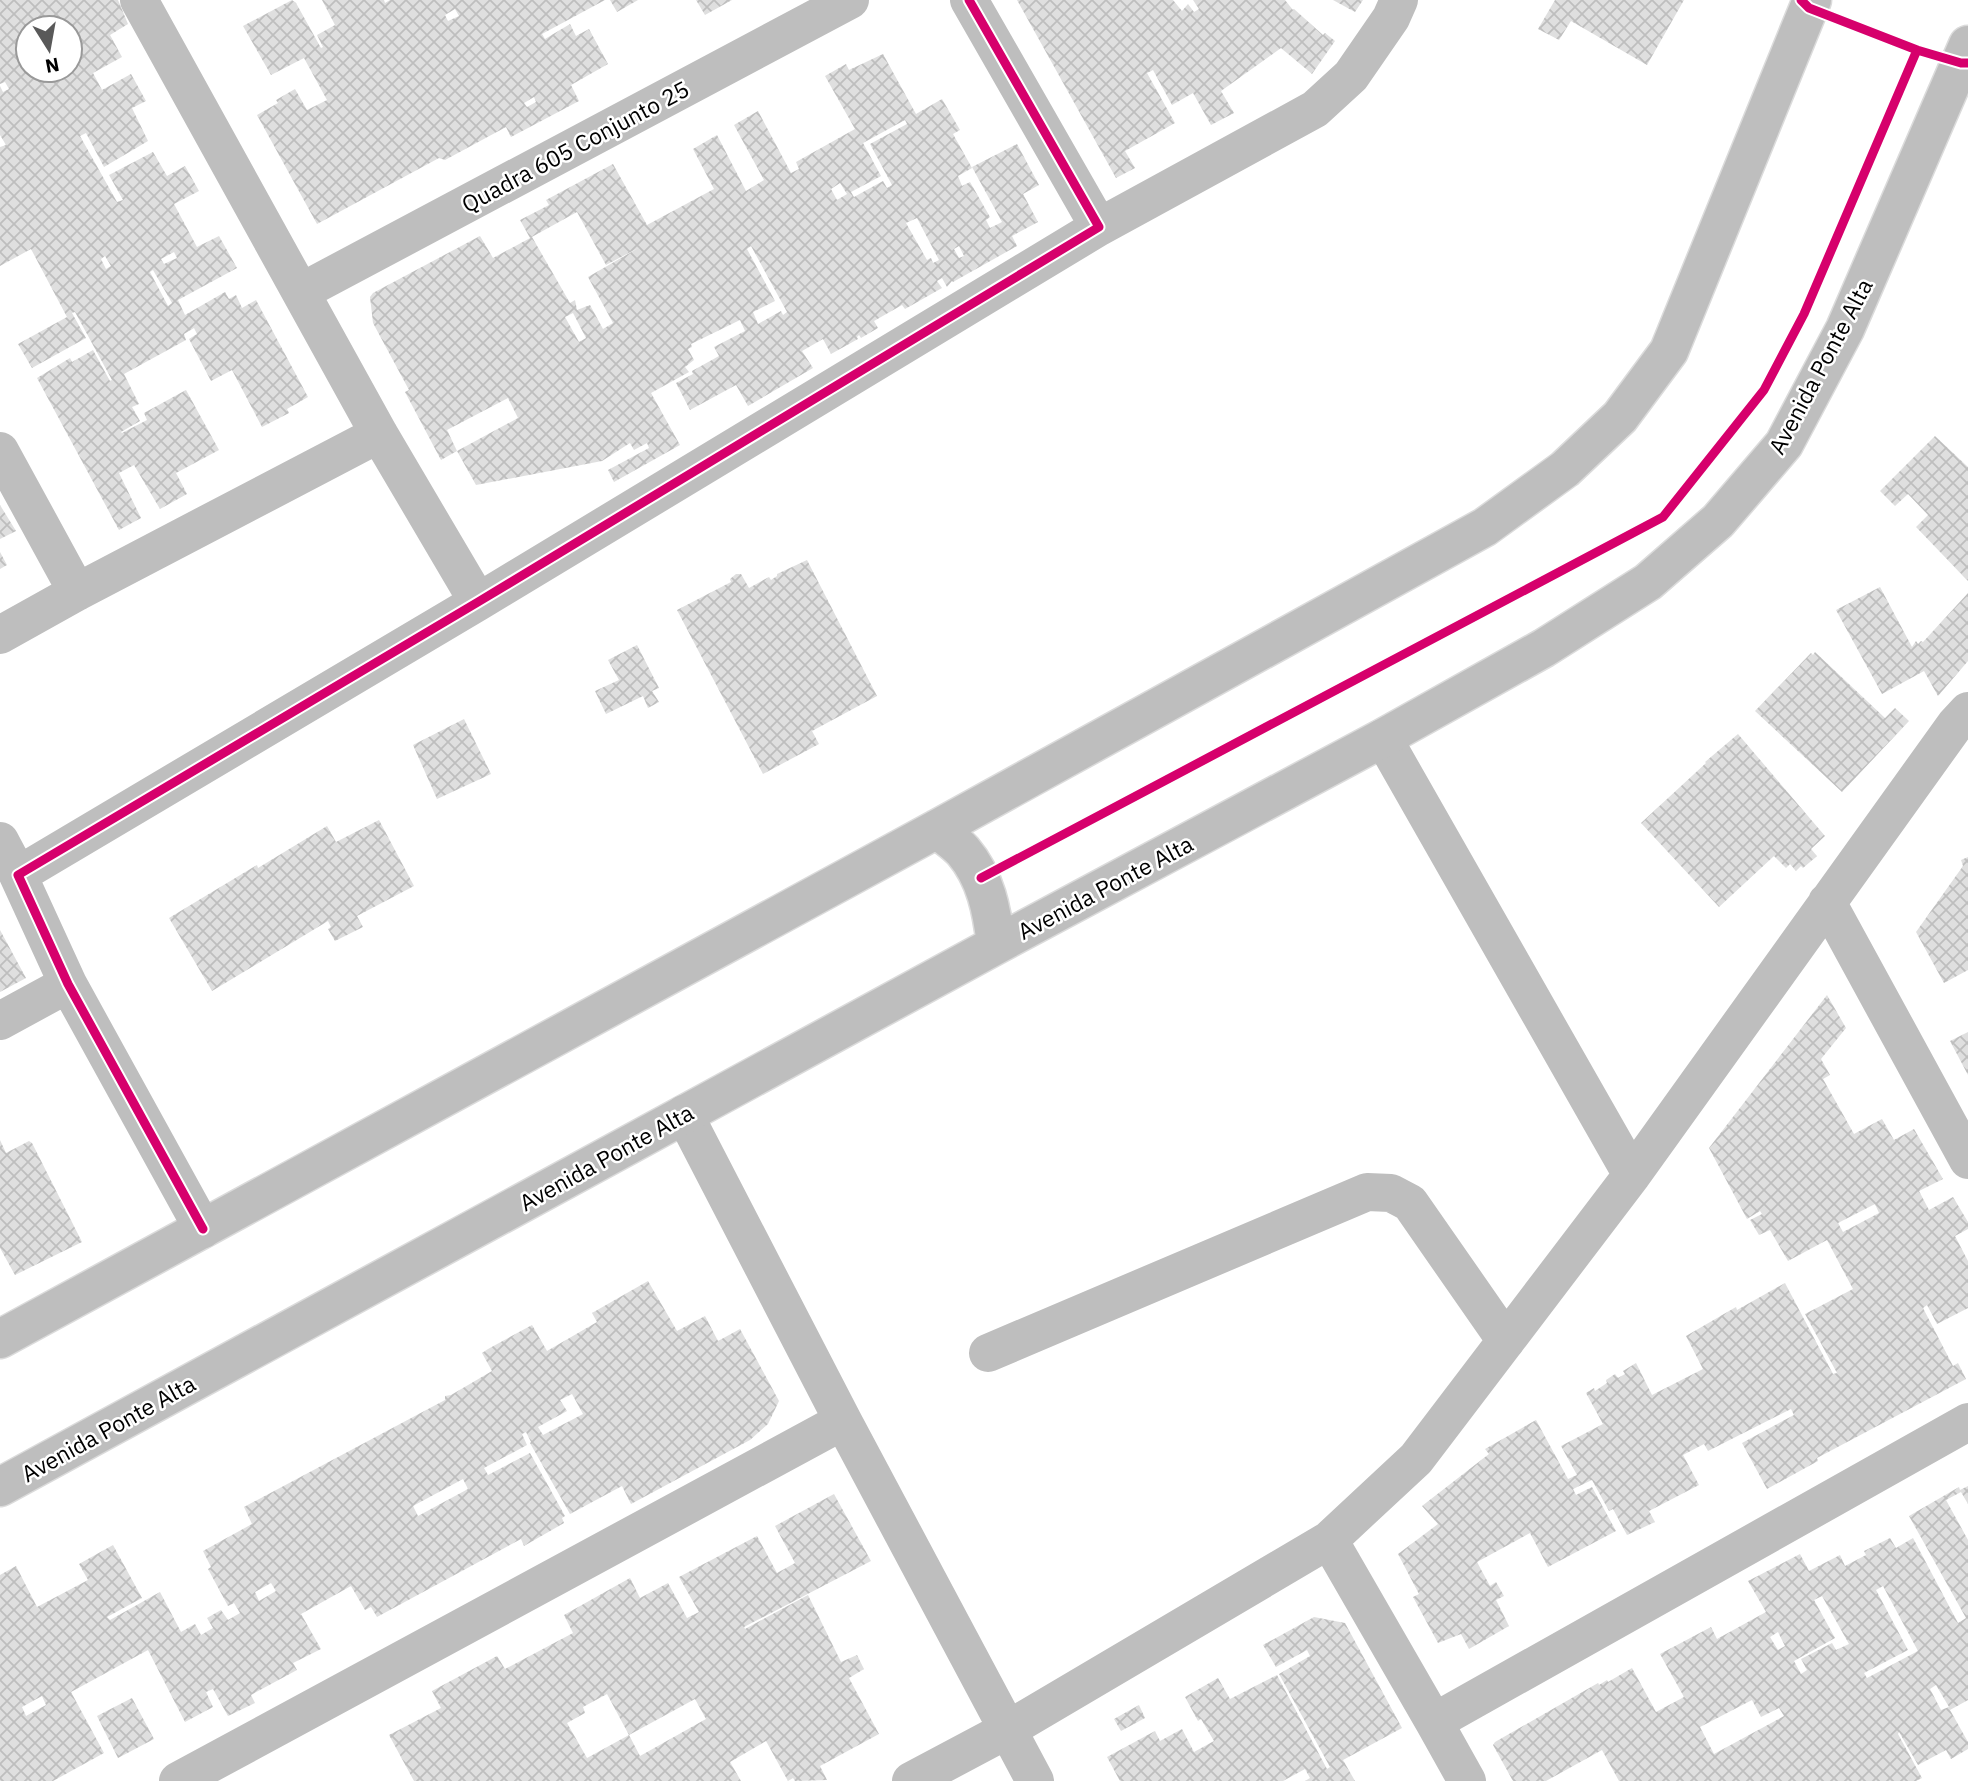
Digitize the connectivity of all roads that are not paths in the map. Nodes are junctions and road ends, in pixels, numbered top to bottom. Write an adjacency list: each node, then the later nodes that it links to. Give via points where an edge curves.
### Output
1 (139, 0): 8 (street)
2 (850, 0): 8 (street, Quadra 605 Conjunto 25)
3 (969, 0): 7 (street)
4 (1399, 0): 7 (street, via 1351,76 1315,109)
5 (1812, 0): 16 (street, via 1669,351 1620,417 1564,469 1485,527)
6 (1968, 45): 15 (street, Avenida Ponte Alta, via 1845,329 1784,444 1718,521 1648,582 1544,648)
7 (1099, 227): 12 (street)
8 (301, 292): 9 (street)
9 (379, 434): 11 (street); 12 (street)
10 (0, 451): 11 (street)
11 (77, 592): 13 (street)
12 (478, 602): 18 (street)
13 (0, 635)
14 (1968, 711): 19 (street)
15 (1383, 737): 20 (street, Avenida Ponte Alta); 25 (street)
16 (937, 829): 20 (street, via 962,850 981,878 992,910); 26 (street)
17 (0, 841): 18 (street)
18 (18, 875): 21 (street)
19 (1827, 902): 24 (street); 25 (street)
20 (996, 945): 23 (street, Avenida Ponte Alta)
21 (68, 984): 22 (street); 26 (street)
22 (0, 1021)
23 (684, 1115): 30 (street); 32 (street, Avenida Ponte Alta)
24 (1968, 1160)
25 (1632, 1175): 28 (street)
26 (203, 1229): 27 (street)
27 (0, 1339)
28 (1506, 1341): 29 (street, via 1410,1203 1391,1193 1367,1192); 33 (street, via 1416,1459)
29 (988, 1353)
30 (844, 1421): 35 (street); 36 (street)
31 (1968, 1422): 34 (street)
32 (0, 1487)
33 (1328, 1540): 34 (street); 35 (street)
34 (1434, 1722): 40 (street)
35 (1007, 1730): 38 (street); 39 (street)
36 (230, 1768): 37 (street)
37 (178, 1781)
38 (911, 1781)
39 (1035, 1781)
40 (1467, 1781)

